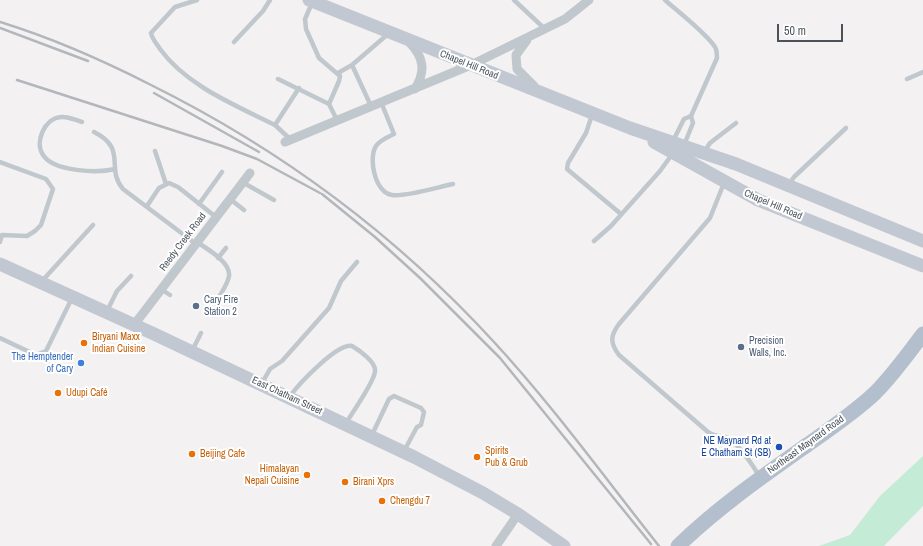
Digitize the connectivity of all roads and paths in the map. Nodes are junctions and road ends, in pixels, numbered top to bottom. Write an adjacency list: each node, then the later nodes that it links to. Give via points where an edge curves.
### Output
1 (197, 0): 29 (lane, via 175,8 152,32 152,38 169,60 196,82 228,102)
2 (270, 0): 11 (lane)
3 (312, 0): 8 (main road, Chapel Hill Road); 15 (lane, via 305,19 306,29 319,58)
4 (514, 0): 7 (lane)
5 (589, 0): 7 (street, via 565,19)
6 (665, 0): 25 (lane, via 716,49 717,58)
7 (545, 29): 9 (street)
8 (389, 32): 10 (main road, Chapel Hill Road); 12 (lane)
9 (530, 37): 13 (street); 20 (street, via 516,55 516,70 527,82)
10 (408, 41): 13 (main road, Chapel Hill Road); 19 (street, via 420,55 423,65)
11 (234, 42)
12 (352, 65): 15 (lane); 23 (lane)
13 (471, 66): 19 (street); 20 (main road, Chapel Hill Road)
14 (923, 72): 17 (lane)
15 (338, 73): 22 (lane, via 339,81)
16 (278, 79): 18 (lane)
17 (907, 79)
18 (299, 88): 22 (lane); 29 (lane)
19 (415, 88): 21 (street)
20 (546, 95): 24 (main road, Chapel Hill Road)
21 (381, 102): 23 (street); 43 (lane, via 394,134 380,142 374,152 374,176 381,188 387,194 398,195)
22 (329, 104): 26 (lane)
23 (371, 106): 26 (street)
24 (593, 114): 33 (main road, Chapel Hill Road); 50 (lane, via 586,134 567,169)
25 (691, 116): 33 (lane, via 693,123); 33 (lane, via 684,119)
26 (337, 120): 32 (street)
27 (82, 122): 37 (lane, via 64,116 50,122 41,136 40,147 43,155 56,165 69,168 100,172)
28 (736, 123): 35 (lane, via 710,143)
29 (275, 125): 32 (lane)
30 (846, 128): 44 (lane)
31 (94, 132): 37 (lane, via 113,148)
32 (288, 141)
33 (677, 147): 35 (main road, Chapel Hill Road); 41 (main road, Chapel Hill Road); 50 (lane, via 660,171)
34 (154, 151): 42 (lane)
35 (704, 152): 44 (main road, Chapel Hill Road)
36 (0, 162): 53 (lane, via 46,179 53,189 41,225 35,231 27,236)
37 (115, 169): 48 (lane, via 121,186)
38 (222, 172): 47 (lane)
39 (250, 173): 40 (street, Reedy Creek Road)
40 (242, 182): 45 (street, Reedy Creek Road); 46 (lane)
41 (724, 182): 62 (main road, Chapel Hill Road, via 758,200); 80 (lane, via 710,218 619,324 614,331 612,344 619,355 708,432 715,437 727,437 746,456)
42 (166, 184): 47 (lane, via 175,185); 48 (lane)
43 (453, 184)
44 (788, 185): 54 (main road, Chapel Hill Road)
45 (230, 199): 49 (lane); 51 (street, Reedy Creek Road)
46 (274, 200)
47 (199, 204): 51 (lane)
48 (147, 206): 57 (lane)
49 (244, 210)
50 (621, 214): 55 (lane)
51 (216, 217): 57 (street, Reedy Creek Road)
52 (93, 225): 64 (lane)
53 (1, 235): 56 (lane)
54 (923, 240)
55 (594, 241)
56 (0, 242)
57 (196, 243): 59 (lane); 65 (street, Reedy Creek Road)
58 (226, 248): 59 (lane)
59 (218, 258): 67 (lane, via 229,272)
60 (357, 262): 75 (lane, via 341,281 329,308 282,361 270,369)
61 (0, 264): 64 (main road, East Chatham Street)
62 (923, 266)
63 (131, 276): 69 (lane, via 117,291)
64 (41, 282): 68 (main road, East Chatham Street)
65 (161, 289): 66 (lane); 70 (street, Reedy Creek Road)
66 (170, 295)
67 (220, 296)
68 (72, 297): 69 (main road, East Chatham Street); 73 (lane, via 46,351 36,355)
69 (106, 312): 70 (main road, East Chatham Street)
70 (134, 325): 74 (main road, East Chatham Street)
71 (201, 333): 74 (lane)
72 (923, 334): 80 (main road, Northeast Maynard Road, via 904,361 875,393)
73 (0, 338)
74 (192, 352): 75 (main road, East Chatham Street)
75 (261, 384): 76 (main road, East Chatham Street)
76 (289, 398): 77 (main road, East Chatham Street); 77 (lane, via 304,378 343,346 352,346 374,364 376,371)
77 (345, 424): 78 (main road, East Chatham Street)
78 (371, 437): 79 (main road, East Chatham Street); 79 (lane, via 389,399 394,396 421,408 424,412 421,425 417,427)
79 (404, 452): 81 (main road, East Chatham Street)
80 (761, 478): 84 (main road, Northeast Maynard Road, via 696,528)
81 (518, 514): 82 (street); 83 (main road, East Chatham Street)
82 (496, 546)
83 (564, 546)
84 (678, 546)

